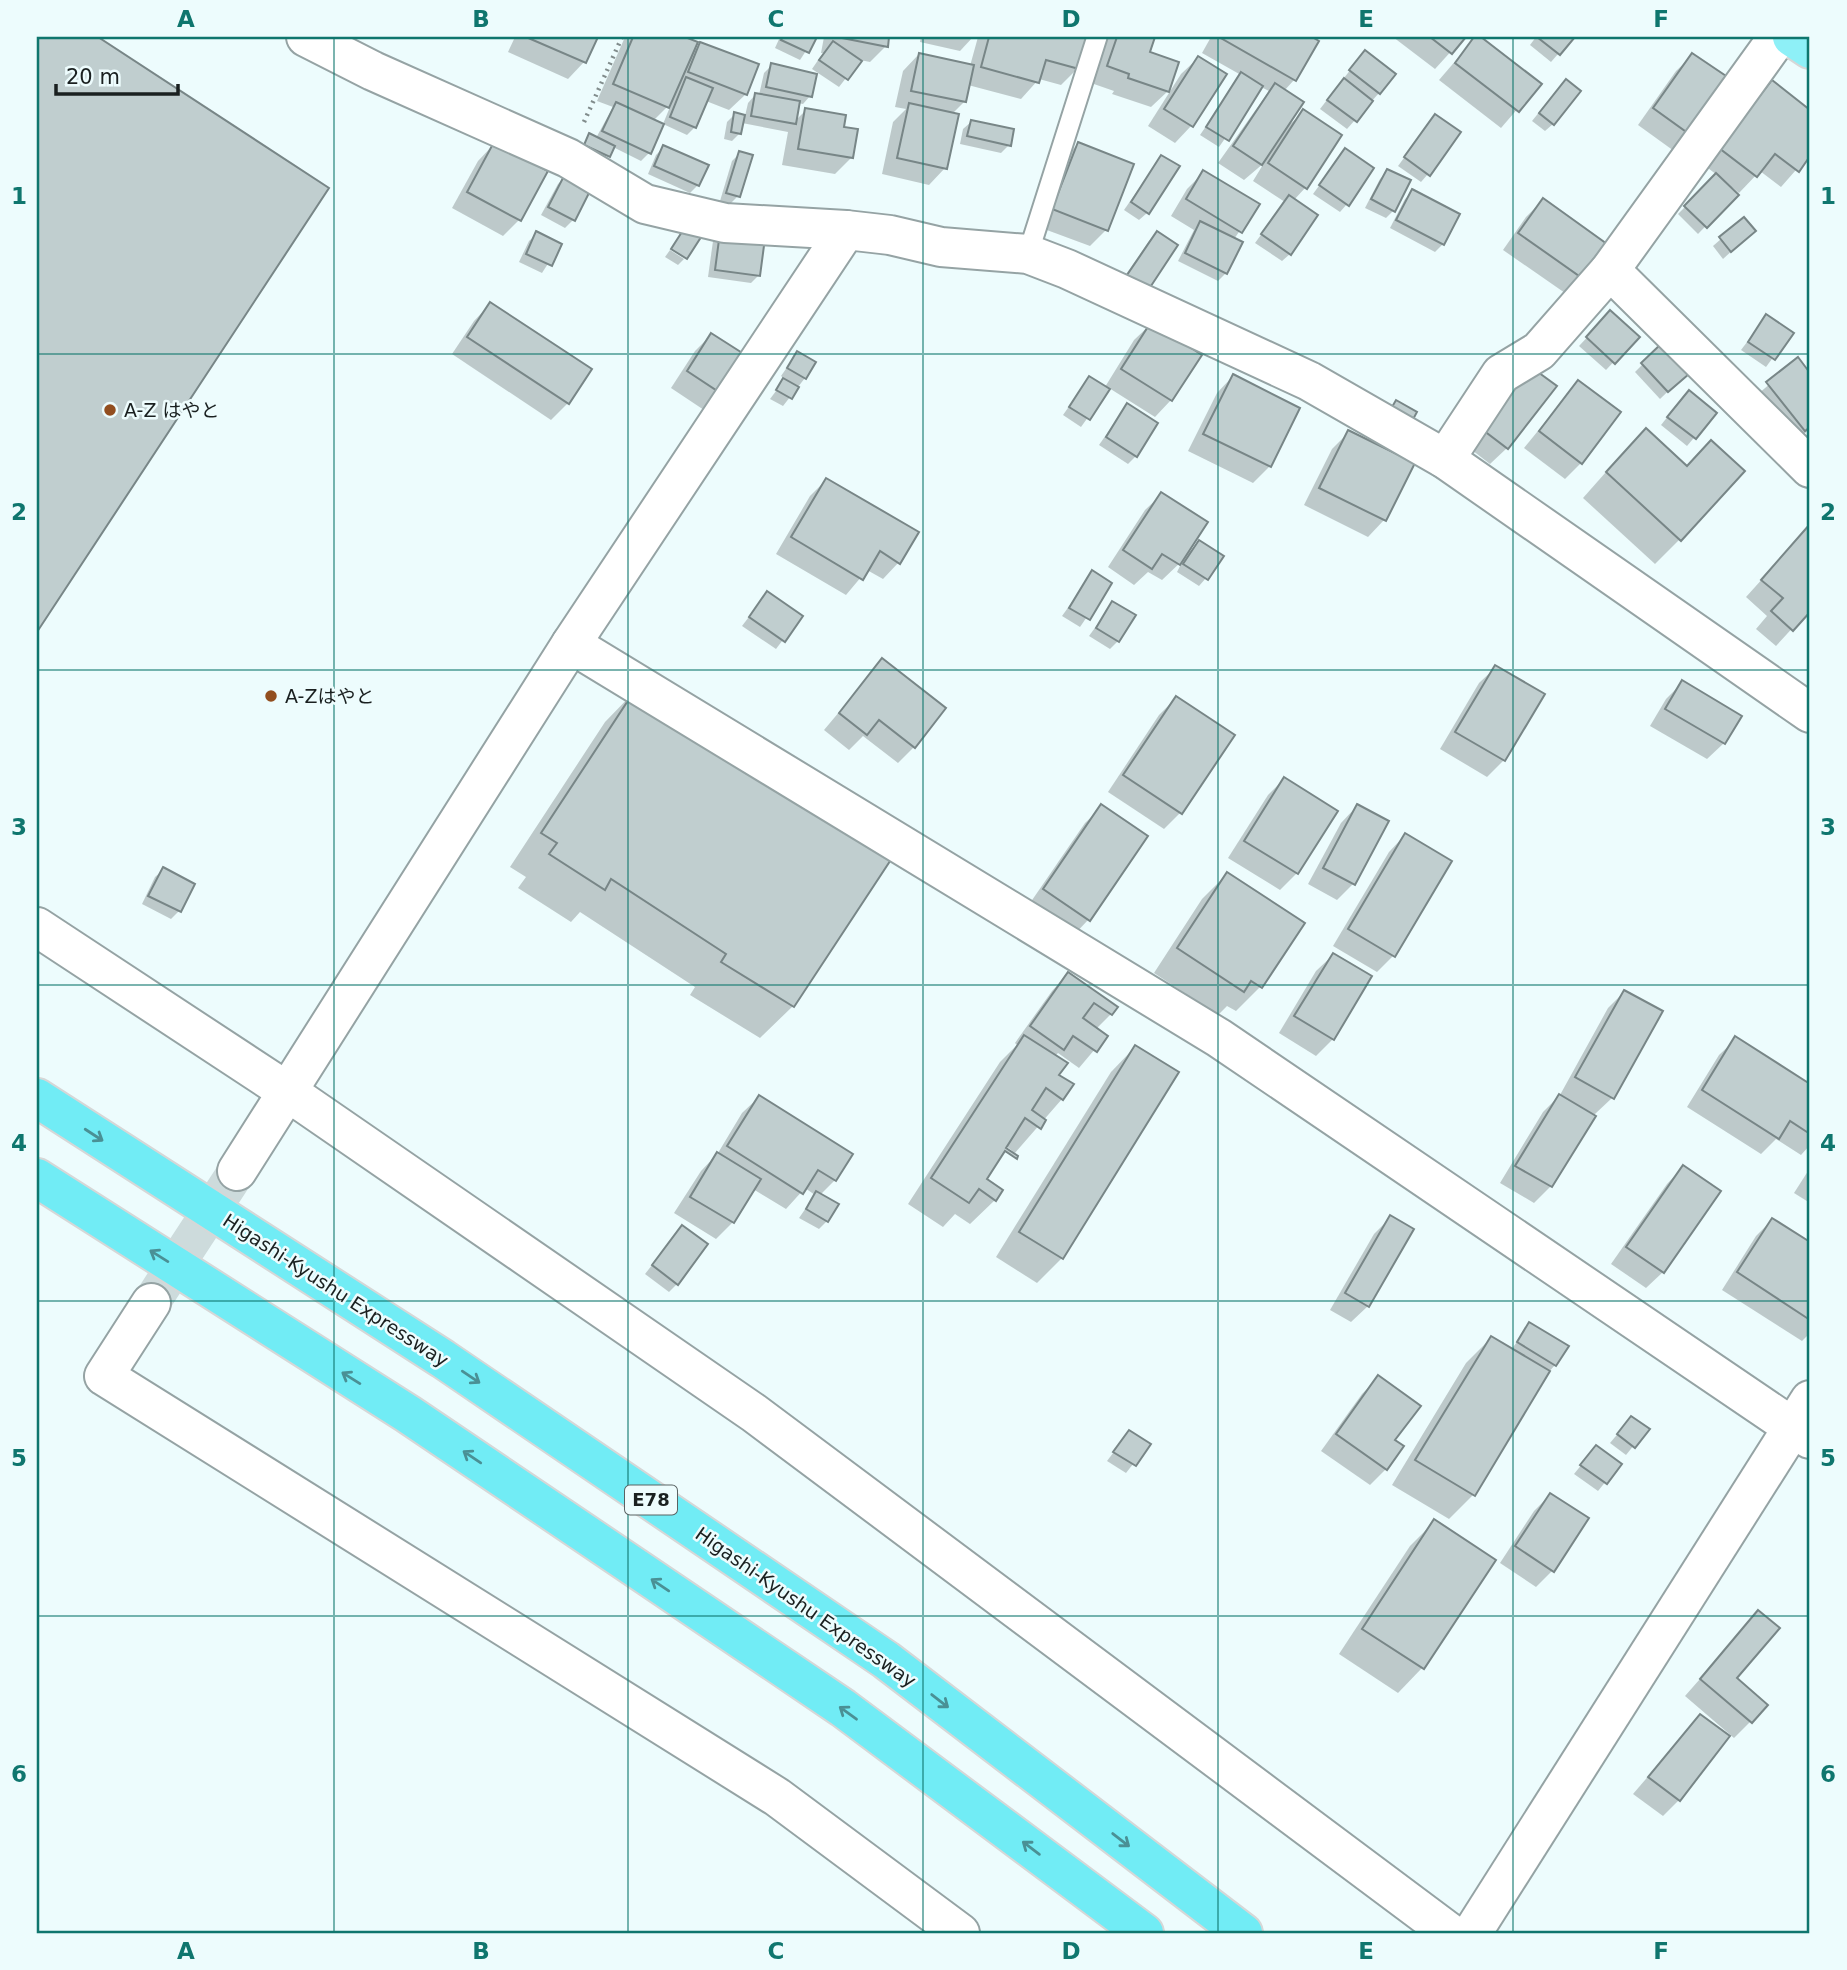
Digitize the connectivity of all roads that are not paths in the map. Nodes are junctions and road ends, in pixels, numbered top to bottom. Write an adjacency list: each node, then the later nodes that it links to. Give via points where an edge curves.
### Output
1 (306, 37): 6 (street, via 568,158 646,204 725,223)
2 (1097, 37): 7 (lane)
3 (1778, 37): 8 (street)
4 (1792, 37): 5 (highway)
5 (1810, 49)
6 (846, 230): 7 (street, via 941,247); 11 (street)
7 (1028, 254): 9 (street, via 1309,381)
8 (1610, 270): 9 (street, via 1539,351 1502,374); 10 (street)
9 (1445, 458): 12 (street)
10 (1810, 468)
11 (570, 644): 14 (street); 19 (street, via 1219,1038)
12 (1810, 713)
13 (37, 927): 14 (street)
14 (288, 1092): 16 (street); 23 (street, via 754,1413)
15 (37, 1098): 22 (highway, Higashi-Kyushu Expressway / E78, one-way to 22, via 443,1359 886,1660)
16 (237, 1171)
17 (37, 1178): 21 (highway, one-way to 17, via 820,1693 408,1414)
18 (151, 1303): 20 (street, via 104,1376 777,1797)
19 (1804, 1423): 24 (street)
20 (960, 1933)
21 (1144, 1933)
22 (1242, 1933)
23 (1450, 1933)
24 (1472, 1933)

